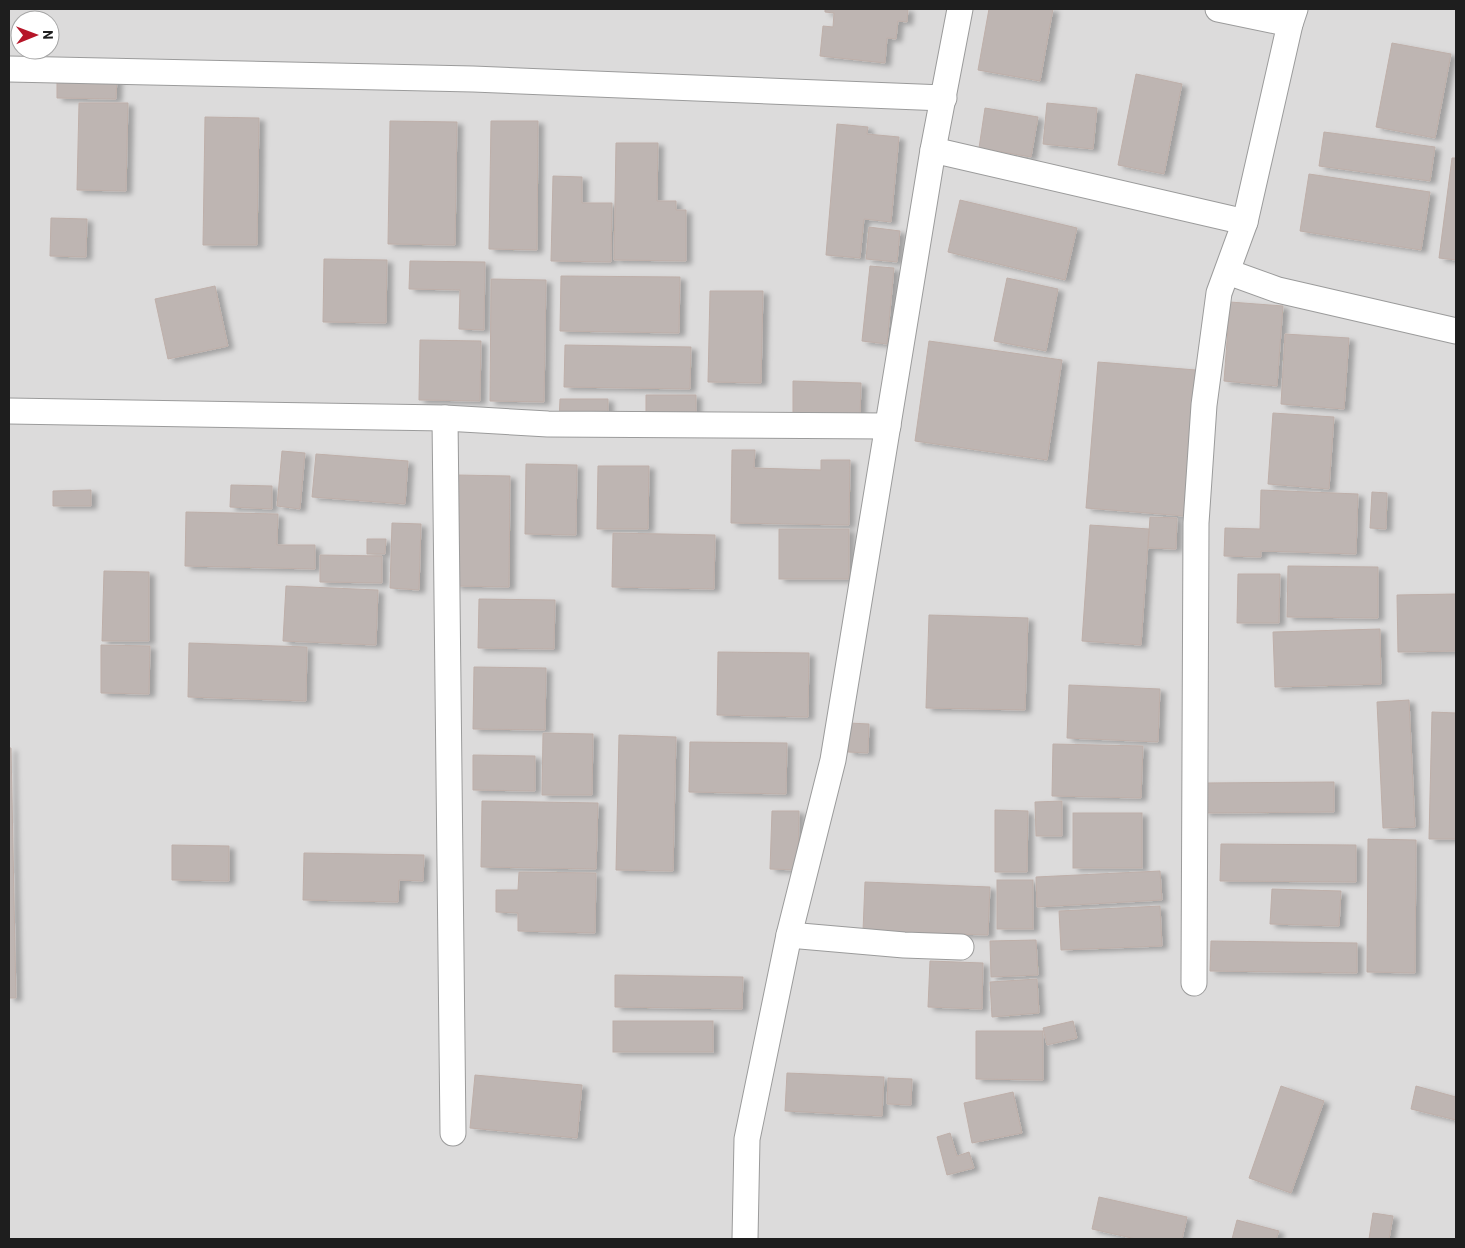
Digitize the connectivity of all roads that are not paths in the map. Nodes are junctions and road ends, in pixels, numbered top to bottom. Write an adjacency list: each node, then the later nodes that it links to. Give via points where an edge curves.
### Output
1 (960, 9): 5 (street)
2 (1218, 9): 3 (street)
3 (1293, 16): 7 (street)
4 (9, 69): 5 (street, via 473,79)
5 (944, 98): 6 (street)
6 (933, 150): 7 (street); 12 (street)
7 (1245, 222): 8 (street)
8 (1228, 272): 9 (street, via 1278,290); 15 (street, via 1219,293 1204,405 1196,522)
9 (1456, 331)
10 (9, 411): 11 (street)
11 (445, 418): 12 (street, via 548,424); 16 (street)
12 (888, 426): 13 (street, via 834,760)
13 (789, 935): 14 (street); 17 (street, via 747,1140)
14 (961, 947)
15 (1194, 983)
16 (453, 1133)
17 (745, 1239)

